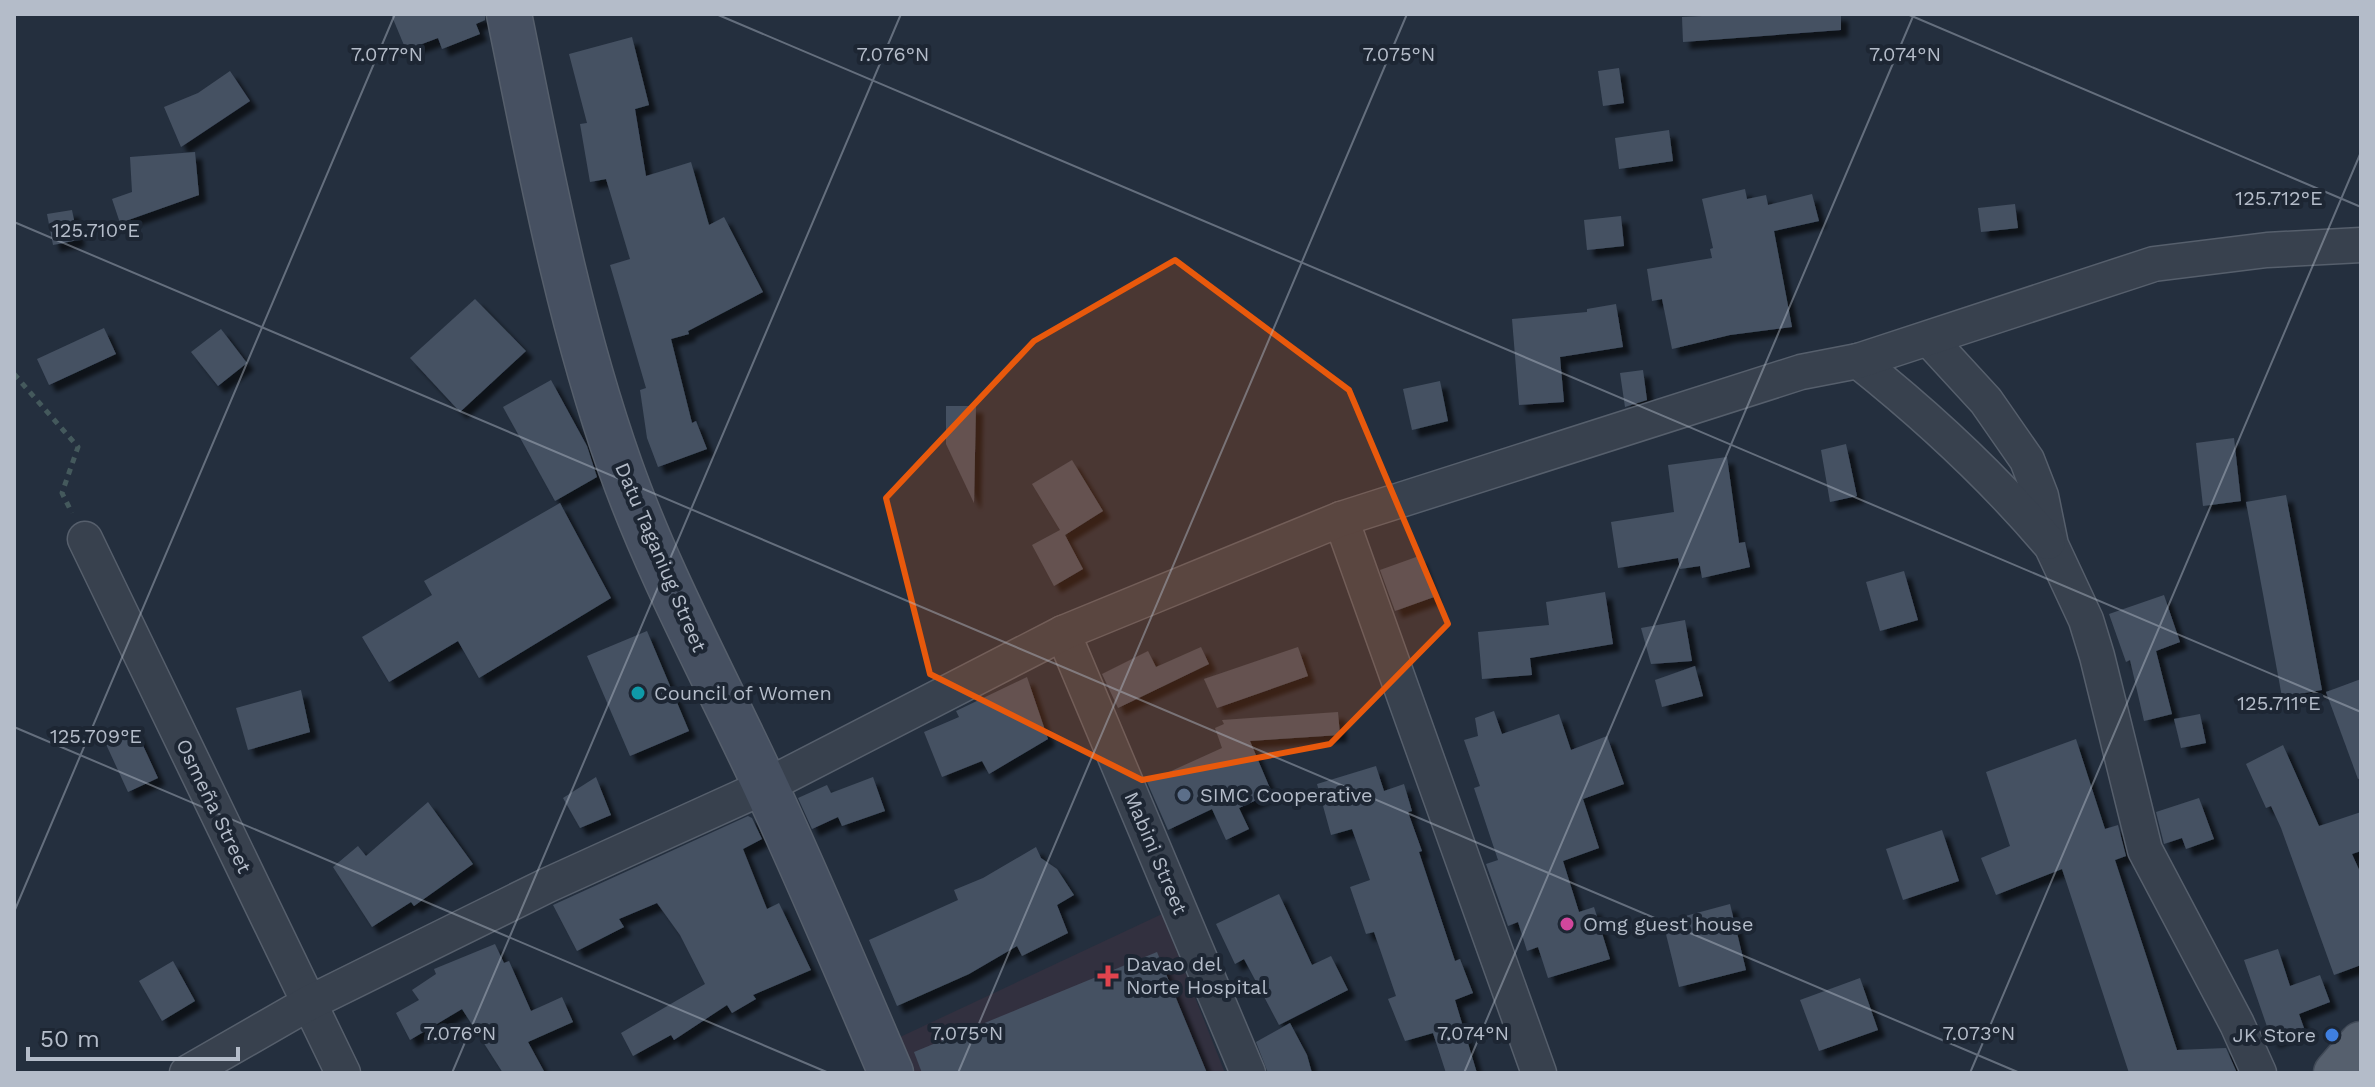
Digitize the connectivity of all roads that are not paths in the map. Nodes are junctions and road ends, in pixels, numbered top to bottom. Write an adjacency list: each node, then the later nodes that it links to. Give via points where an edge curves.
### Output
1 (509, 14): 9 (main road, Datu Taganiug Street, via 563,272 593,384 658,559)
2 (2361, 245): 3 (street, via 2154,264)
3 (1929, 339): 4 (street); 7 (street, via 1986,401 2027,460)
4 (1858, 361): 5 (street, via 1801,372); 7 (street, via 2010,497)
5 (1341, 519): 8 (street); 16 (street)
6 (85, 539): 10 (street, Osmeña Street)
7 (2051, 545): 17 (street, via 2086,620 2145,850)
8 (1063, 633): 9 (street); 15 (street, Mabini Street)
9 (766, 786): 10 (street, via 548,885); 14 (main road, Datu Taganiug Street)
10 (309, 1003): 12 (street); 13 (street, Osmeña Street)
11 (2361, 1044): 18 (main road)
12 (187, 1073)
13 (343, 1073)
14 (891, 1073)
15 (1248, 1073)
16 (1539, 1073)
17 (2259, 1073)
18 (2336, 1073)

